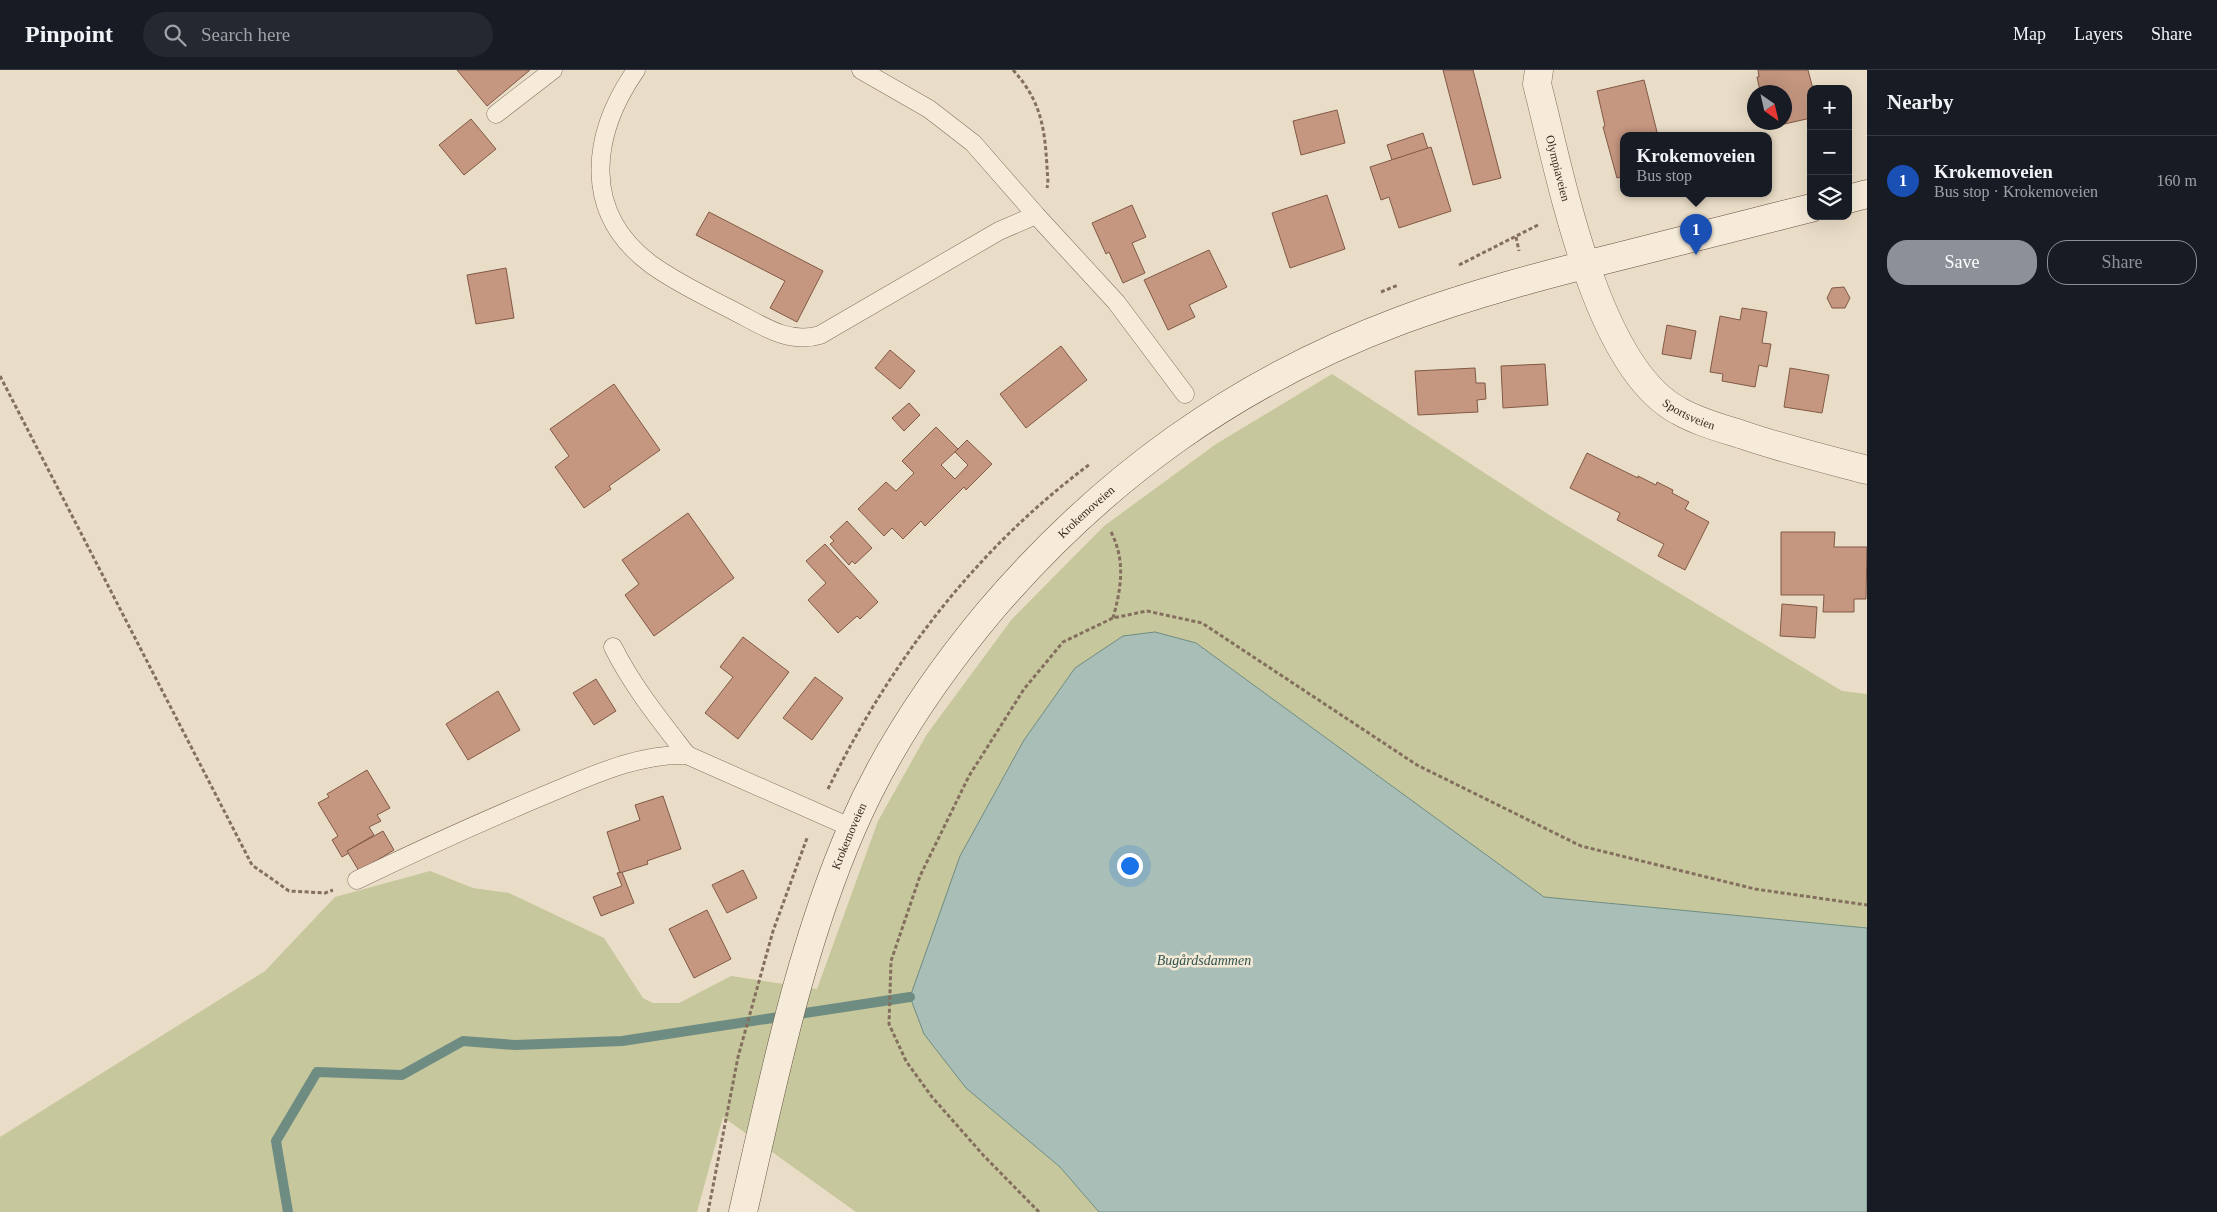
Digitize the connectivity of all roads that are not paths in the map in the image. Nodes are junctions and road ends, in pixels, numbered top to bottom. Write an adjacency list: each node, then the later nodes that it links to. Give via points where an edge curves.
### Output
1 (553, 70): 5 (lane)
2 (636, 70): 9 (lane, via 613,109 601,151 603,195 622,236 652,265 689,289 783,335 808,339 820,335 999,230)
3 (861, 70): 9 (lane, via 948,122 973,143)
4 (1539, 70): 10 (main road, Olympiaveien, via 1537,84)
5 (496, 114)
6 (1867, 194): 7 (main road)
7 (1852, 198)
8 (1807, 209): 10 (main road, Krokemoveien)
9 (1036, 215): 11 (lane, via 1116,302)
10 (1585, 265): 12 (main road, Sportsveien, via 1606,322 1654,394 1678,411 1719,428 1797,453); 15 (main road, Krokemoveien, via 1446,304 1350,341 1215,411 1156,452 1109,490 1048,547 961,646 896,740)
11 (1185, 394)
12 (1867, 470)
13 (613, 647): 14 (lane, via 645,702)
14 (687, 755): 15 (lane); 16 (lane, via 668,754 605,772 493,817)
15 (852, 828): 17 (main road, Krokemoveien, via 816,926 776,1070)
16 (357, 880)
17 (742, 1212)

